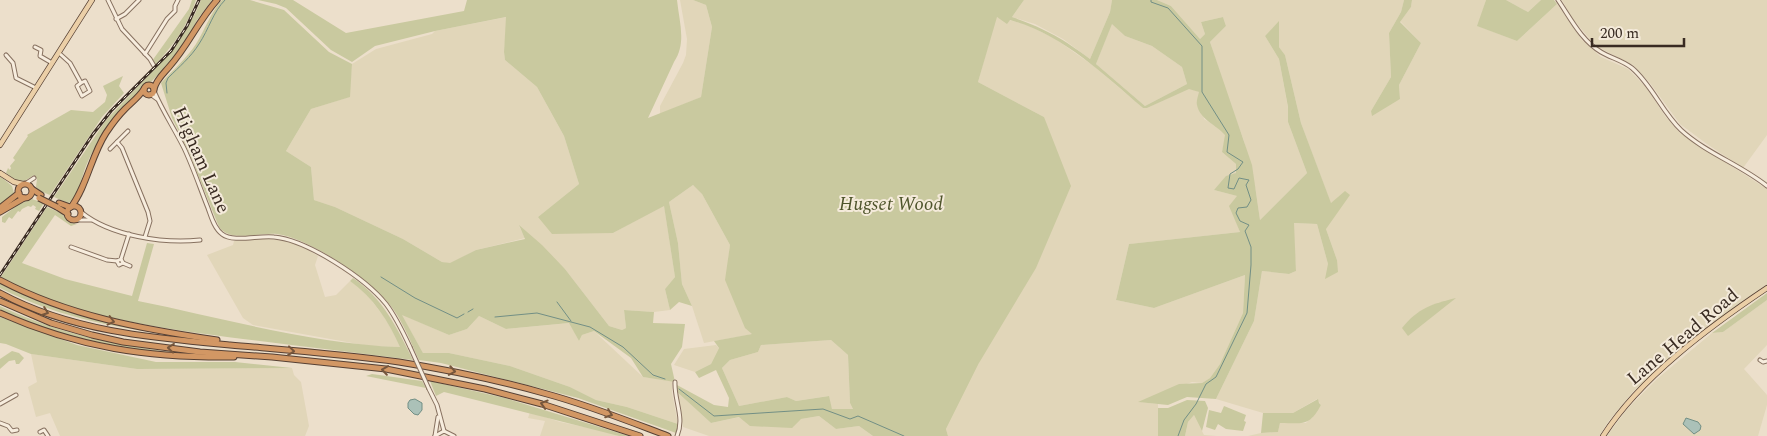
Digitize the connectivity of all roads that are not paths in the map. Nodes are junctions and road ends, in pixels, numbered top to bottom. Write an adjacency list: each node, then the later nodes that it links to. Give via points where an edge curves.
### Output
1 (92, 0): 9 (main road)
2 (108, 0): 7 (street)
3 (140, 0): 7 (street)
4 (178, 0): 10 (street, via 175,10)
5 (216, 0): 14 (highway, via 184,49)
6 (1558, 0): 27 (street, via 1586,40 1603,54 1632,68 1682,131)
7 (116, 19): 10 (street)
8 (35, 47): 12 (street, via 40,50 40,56)
9 (59, 53): 12 (main road); 15 (street, via 70,63)
10 (145, 54): 13 (street)
11 (6, 55): 17 (street, via 13,63 16,78)
12 (52, 64): 17 (main road)
13 (154, 66)
14 (156, 82): 16 (highway); 18 (highway)
15 (81, 84): 15 (street, via 77,86 82,96 90,91 85,81)
16 (146, 87): 18 (highway, via 145,93); 18 (highway, via 152,85); 19 (highway)
17 (37, 89): 22 (main road)
18 (151, 92): 19 (highway); 58 (street, Higham Lane, bridge, via 183,146 212,220 221,234 232,239 282,238 307,247 358,278 396,318)
19 (140, 96): 32 (highway, via 106,133)
20 (128, 131): 21 (street)
21 (117, 142): 23 (street); 42 (street, via 148,212 150,221)
22 (0, 145)
23 (110, 149)
24 (0, 173): 25 (main road)
25 (14, 182): 26 (main road); 29 (main road)
26 (24, 184): 28 (highway); 28 (street, via 34,178); 29 (highway)
27 (1767, 186)
28 (32, 188): 30 (highway); 31 (highway, via 32,194)
29 (19, 192): 31 (highway); 35 (highway)
30 (40, 196): 31 (highway); 33 (highway)
31 (26, 198): 37 (highway)
32 (77, 199): 34 (highway); 36 (highway)
33 (58, 205): 34 (highway); 38 (highway)
34 (71, 207): 36 (highway); 38 (highway)
35 (0, 208)
36 (80, 210): 39 (highway, via 80,217); 40 (street)
37 (0, 212)
38 (68, 214): 39 (highway)
39 (76, 220): 40 (street)
40 (92, 220): 41 (street)
41 (129, 234): 42 (street); 45 (street)
42 (145, 237): 43 (street)
43 (200, 240)
44 (71, 247): 45 (street)
45 (120, 262): 46 (street); 47 (street)
46 (130, 266)
47 (118, 271)
48 (0, 280): 53 (highway, one-way to 53, via 41,300 94,317 163,332)
49 (1767, 288): 69 (main road, Lane Head Road, via 1654,376 1634,395)
50 (0, 294): 53 (highway, one-way to 53, via 54,316 99,328 176,340)
51 (0, 301): 54 (highway, one-way to 51, via 123,342 51,322)
52 (0, 313): 54 (highway, via 50,333 123,351 158,356)
53 (270, 348): 67 (highway, one-way to 67, via 399,362 481,376 604,412)
54 (272, 357): 66 (highway, one-way to 54, via 484,389 386,369)
55 (675, 382): 68 (street, via 681,427)
56 (16, 395): 57 (street)
57 (0, 404)
58 (438, 412): 62 (street, Higham Lane); 64 (street)
59 (0, 424): 60 (street, via 12,431)
60 (17, 430)
61 (40, 432): 63 (street, via 44,430)
62 (444, 432): 64 (street); 65 (street)
63 (48, 436)
64 (434, 436)
65 (454, 436)
66 (640, 436)
67 (667, 436)
68 (677, 436)
69 (1603, 436)

